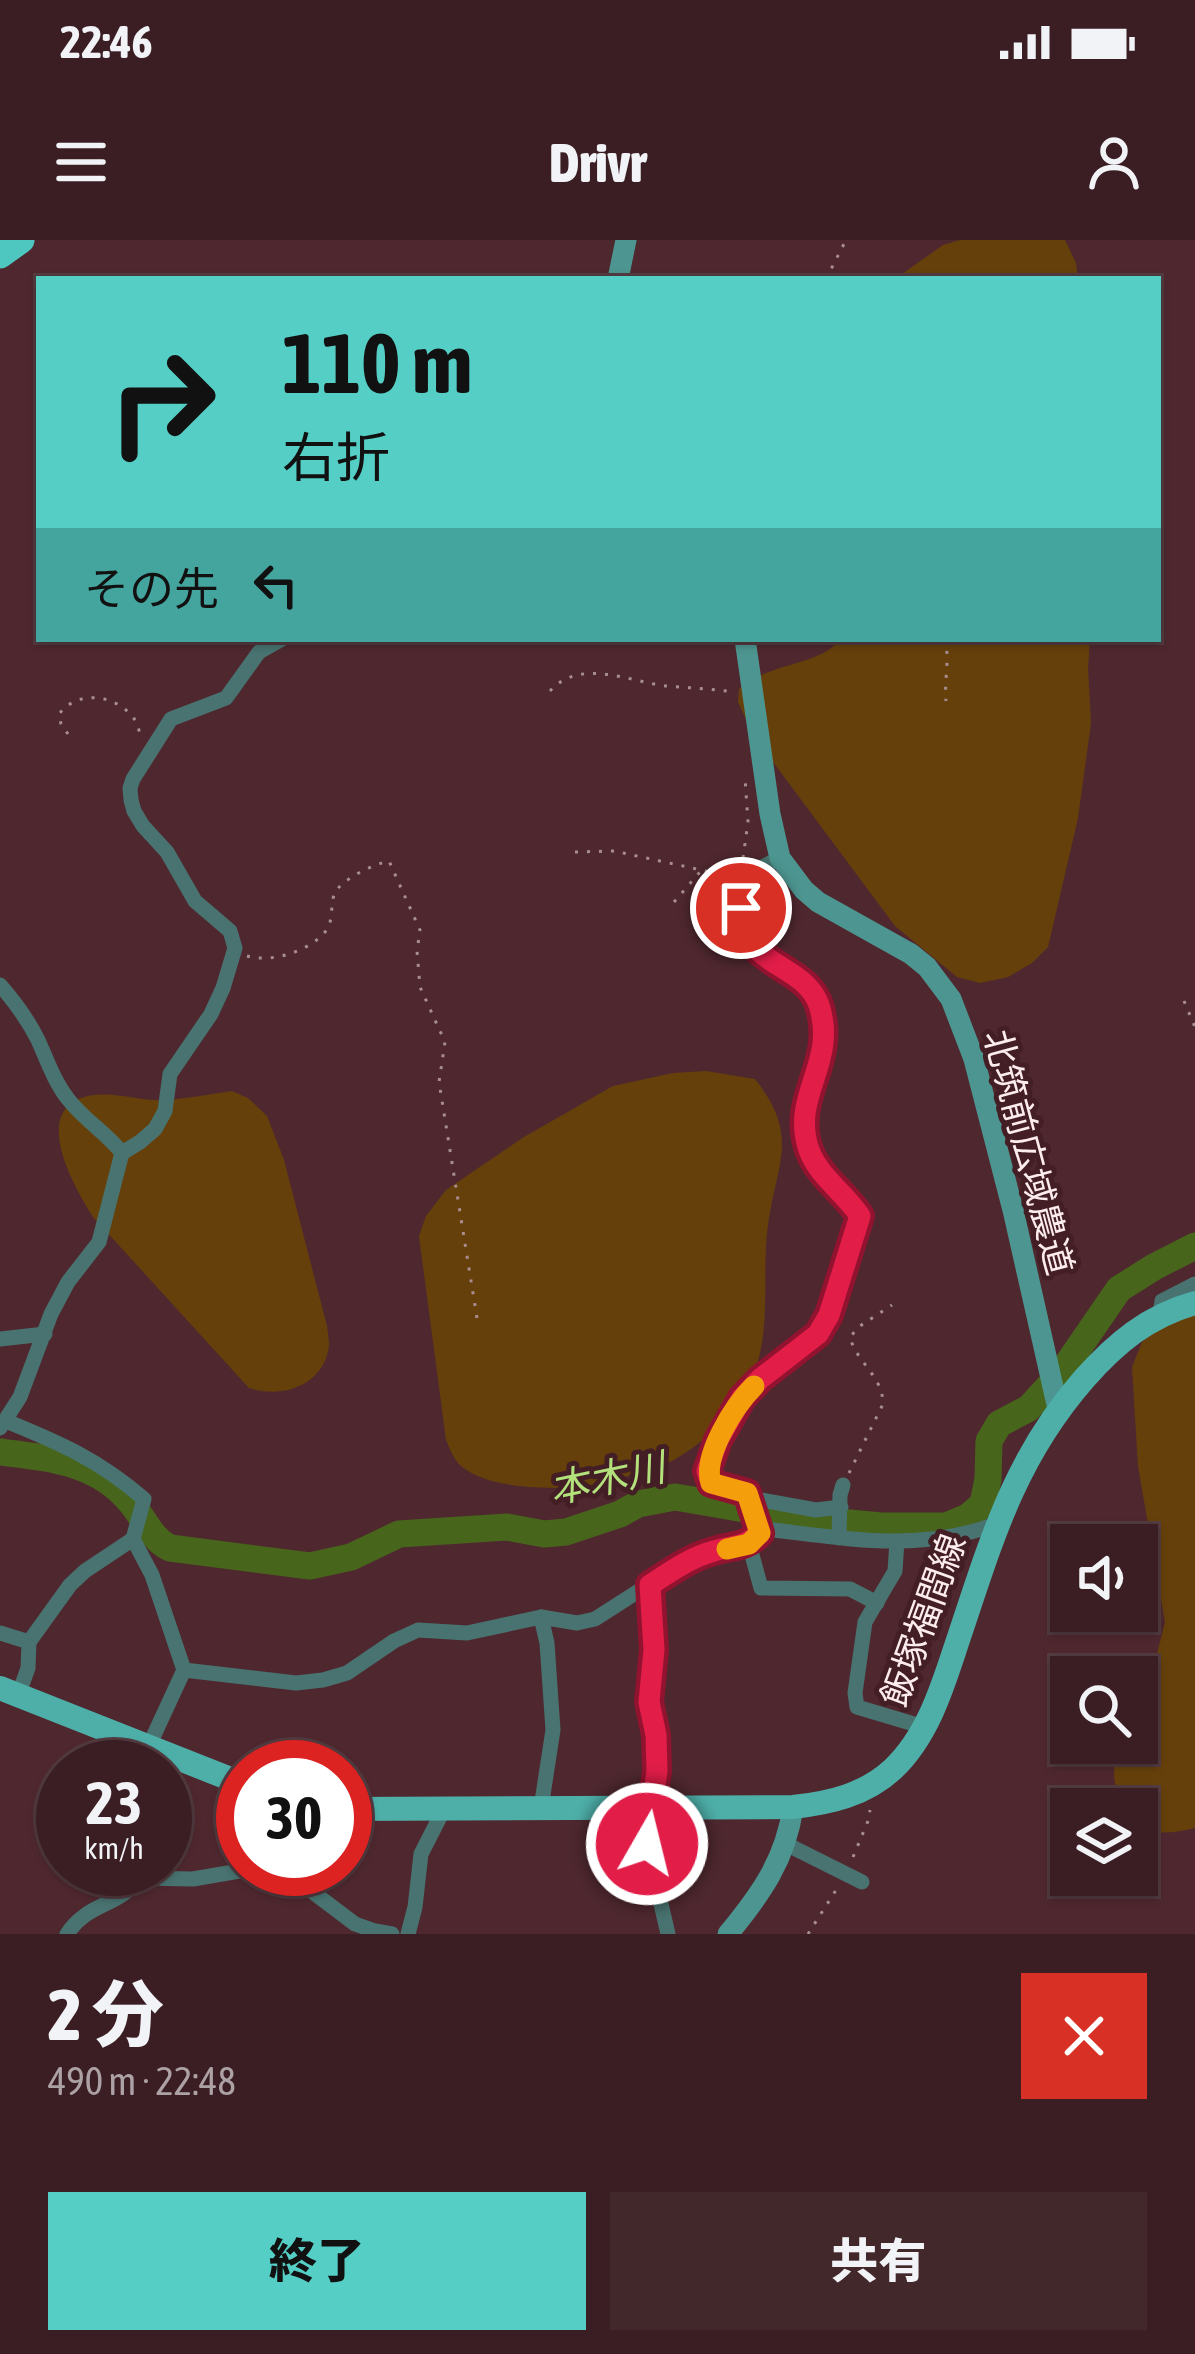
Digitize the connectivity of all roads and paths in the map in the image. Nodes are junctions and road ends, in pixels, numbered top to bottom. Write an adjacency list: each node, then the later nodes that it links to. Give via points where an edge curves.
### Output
1 (21, 240): 4 (highway)
2 (626, 240): 5 (street)
3 (846, 240): 6 (path)
4 (0, 255)
5 (620, 276)
6 (828, 276)
7 (277, 642): 15 (street, via 259,652 226,698 171,719)
8 (745, 642): 11 (street, 北筑前広域農道)
9 (946, 642): 12 (path)
10 (550, 692): 11 (path, via 560,681 607,673)
11 (754, 694): 14 (street, 北筑前広域農道)
12 (946, 701)
13 (68, 734): 15 (path, via 59,714 80,697 121,707 137,722)
14 (763, 761): 17 (street, 北筑前広域農道); 19 (path, via 745,777)
15 (138, 771): 21 (street, via 130,788 134,811)
16 (574, 852): 18 (path, via 614,851)
17 (780, 858): 19 (street); 33 (street, 北筑前広域農道, via 818,902 911,954 950,999 974,1059)
18 (701, 871): 19 (path); 20 (path)
19 (741, 878): 36 (street, via 744,923 756,949 818,1001 824,1038 805,1106 808,1147 860,1216 818,1334 742,1398 718,1440 711,1483)
20 (674, 902)
21 (236, 948): 25 (street, via 211,1014 170,1074 155,1129); 30 (path, via 273,960 301,949 326,932 341,886 389,862 420,930 420,987 445,1042 440,1082)
22 (0, 985): 25 (street, via 66,1097)
23 (1184, 1001): 24 (path)
24 (1195, 1028)
25 (122, 1153): 31 (street, via 99,1242 68,1282)
26 (1195, 1285): 29 (street, via 1162,1301)
27 (1195, 1304): 29 (main road, 飯塚福間線)
28 (892, 1305): 35 (path, via 850,1337 883,1404)
29 (1160, 1316): 33 (main road, 飯塚福間線)
30 (477, 1318)
31 (45, 1334): 32 (street); 34 (street)
32 (0, 1339)
33 (1056, 1398): 38 (main road, 飯塚福間線)
34 (3, 1425): 41 (street, via 69,1446 117,1476 143,1499)
35 (844, 1485): 37 (street)
36 (750, 1498): 37 (street); 39 (street)
37 (841, 1507): 40 (street)
38 (996, 1524): 42 (street, via 944,1540); 50 (main road, 飯塚福間線)
39 (755, 1538): 40 (street, via 772,1530); 43 (street); 44 (street, via 761,1588 850,1589)
40 (839, 1538): 42 (street)
41 (133, 1539): 47 (street, via 70,1585); 48 (street)
42 (897, 1541): 44 (street, via 895,1571)
43 (650, 1585): 45 (street, via 595,1619); 53 (street)
44 (877, 1603): 50 (street, via 865,1622 857,1707)
45 (541, 1617): 48 (street, via 467,1633 418,1630 323,1680); 56 (street, via 553,1730)
46 (0, 1633): 47 (street)
47 (29, 1642): 49 (street, via 28,1668)
48 (184, 1670): 52 (street)
49 (9, 1692): 51 (main road)
50 (924, 1727): 54 (main road, 飯塚福間線, via 873,1784)
51 (111, 1740)
52 (154, 1740)
53 (653, 1806): 54 (main road, 飯塚福間線); 56 (main road, 飯塚福間線); 65 (street, via 647,1844)
54 (793, 1807): 58 (street)
55 (372, 1808): 57 (main road, 飯塚福間線)
56 (541, 1808): 57 (main road, 飯塚福間線)
57 (444, 1809): 64 (street, via 421,1854)
58 (786, 1844): 60 (street); 66 (street)
59 (192, 1879): 63 (street, via 251,1869 306,1887 355,1924)
60 (862, 1882)
61 (124, 1896): 62 (street, via 78,1918)
62 (68, 1934)
63 (392, 1934)
64 (408, 1934)
65 (668, 1934)
66 (728, 1934)

